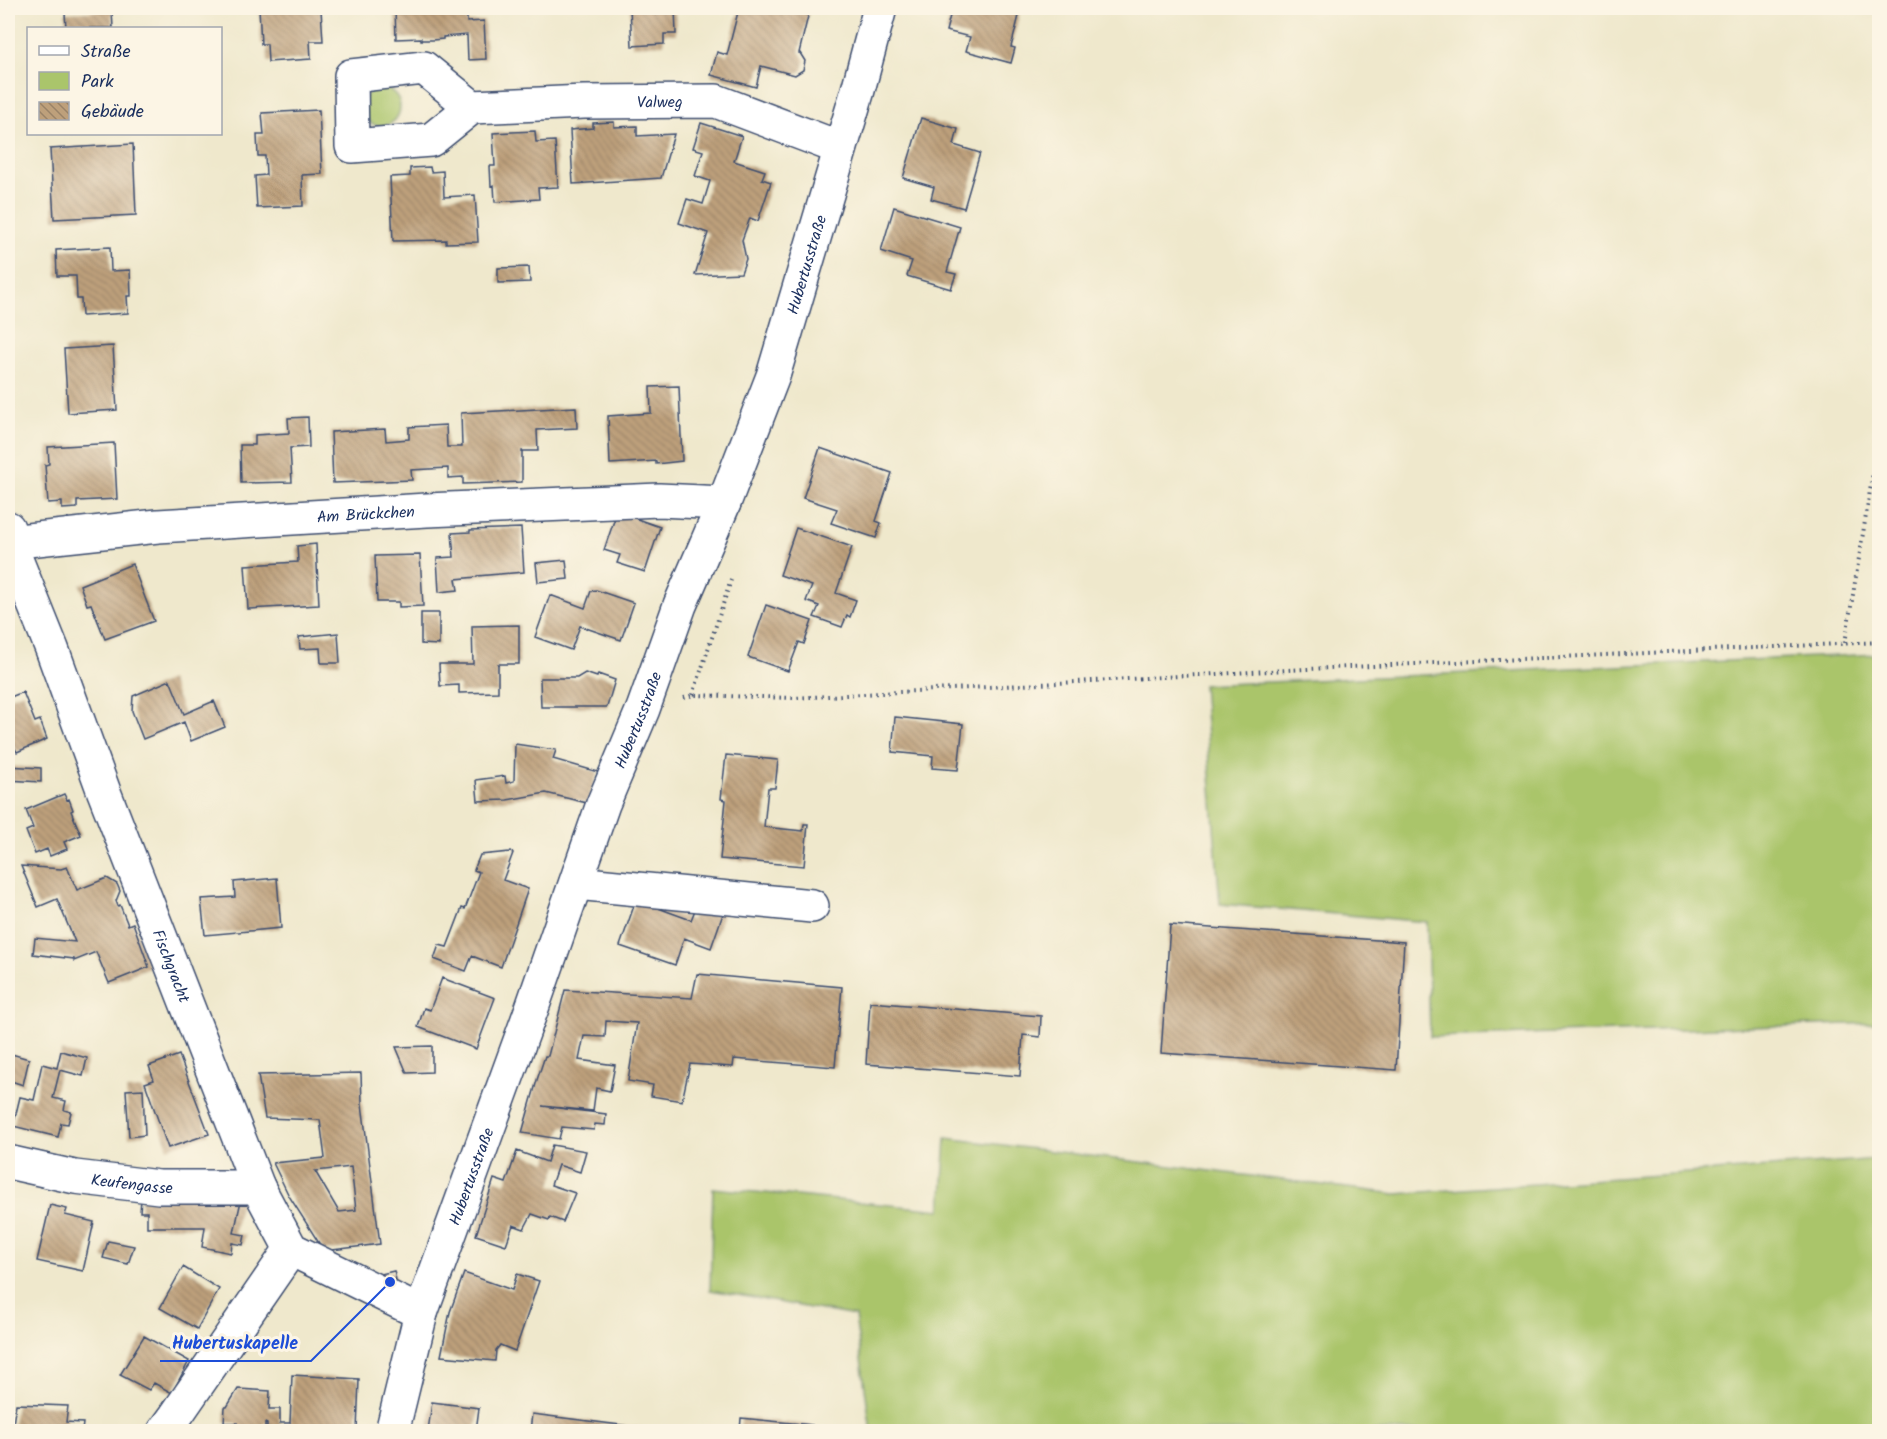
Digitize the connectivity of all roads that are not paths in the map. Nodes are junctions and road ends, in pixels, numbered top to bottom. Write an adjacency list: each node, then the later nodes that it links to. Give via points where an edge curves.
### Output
1 (880, 8): 3 (street, Hubertusstraße)
2 (472, 107): 3 (street, Valweg, via 716,101)
3 (840, 148): 4 (street, Hubertusstraße, via 772,376)
4 (724, 503): 5 (street, Am Brückchen, via 659,500 415,510); 6 (street, Hubertusstraße, via 680,605)
5 (8, 537): 9 (street, Fischgracht)
6 (576, 883): 7 (street); 11 (street, Hubertusstraße)
7 (812, 906)
8 (8, 1162): 9 (street, Keufengasse, via 75,1177 159,1187)
9 (258, 1187): 10 (street, Fischgracht)
10 (291, 1249): 11 (street); 12 (street)
11 (421, 1314): 13 (street, Hubertusstraße)
12 (164, 1431)
13 (393, 1431)

